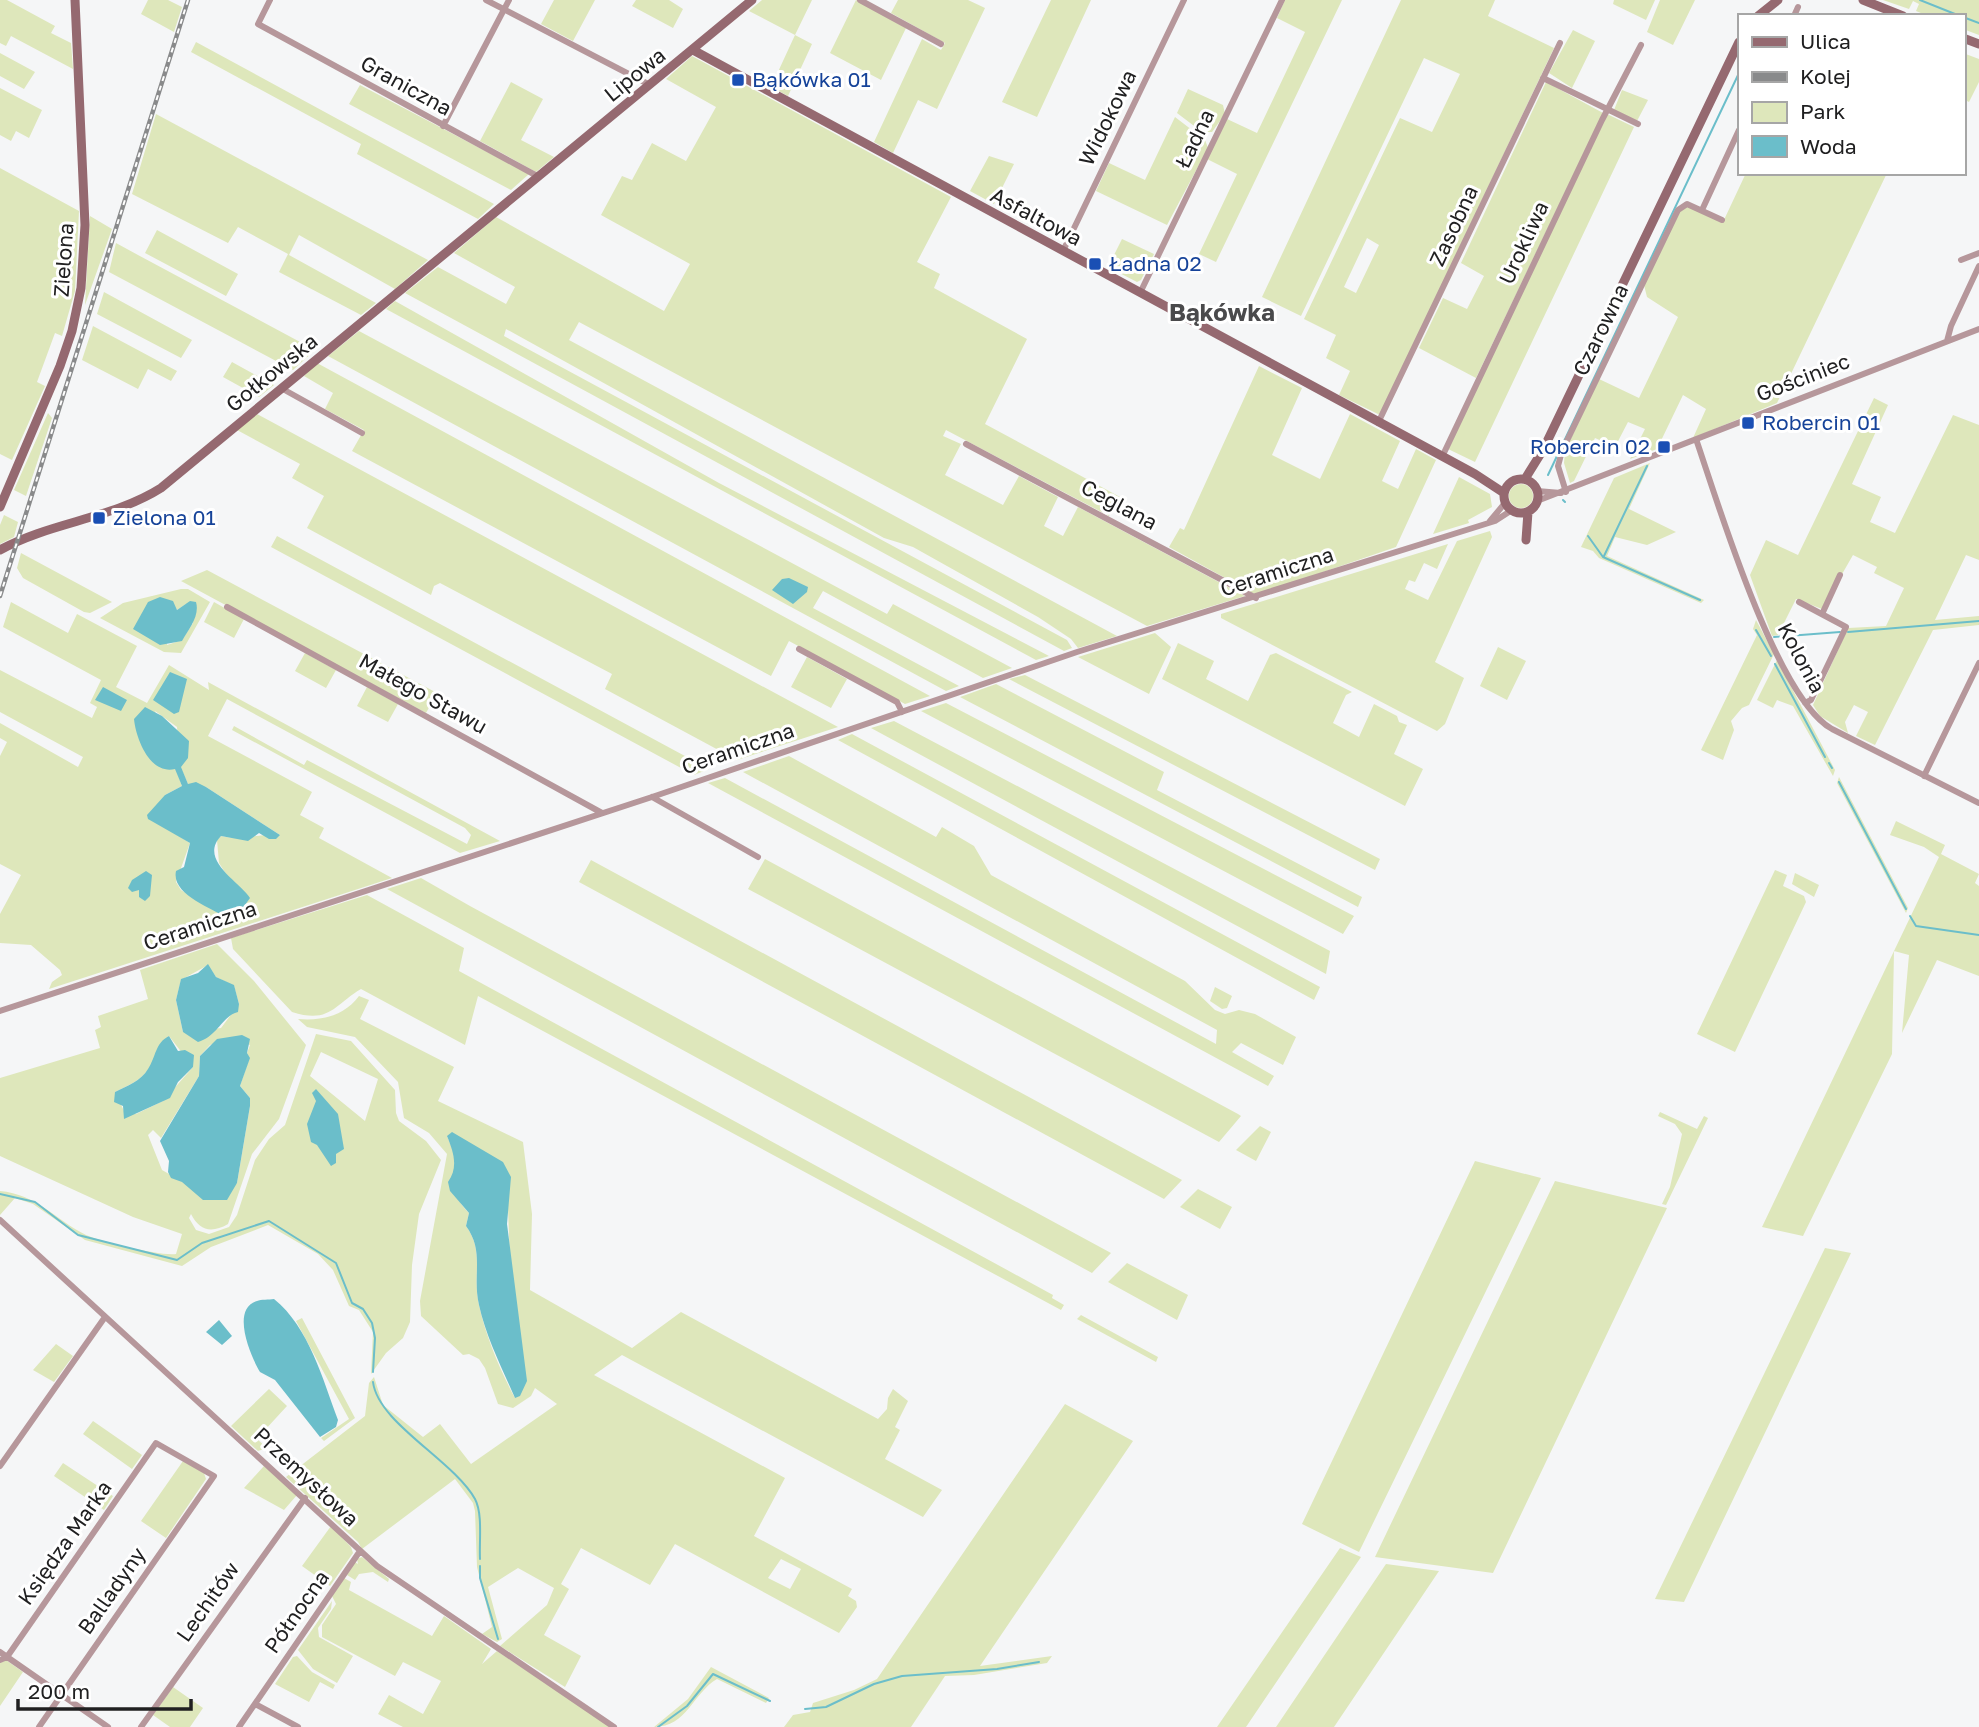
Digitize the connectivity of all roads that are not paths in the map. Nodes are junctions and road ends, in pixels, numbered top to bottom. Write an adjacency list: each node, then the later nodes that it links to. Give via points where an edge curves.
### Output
1 (75, 0): 48 (street, Zielona, via 85,225 82,288 60,366)
2 (270, 0): 25 (street, Graniczna, via 258,23)
3 (486, 0): 12 (street)
4 (509, 0): 12 (street)
5 (751, 0): 20 (street, Lipowa)
6 (860, 0): 17 (street)
7 (1184, 0): 30 (street, Widokowa)
8 (1282, 0): 34 (street, Ładna)
9 (1778, 0): 13 (street)
10 (1863, 0): 15 (street)
11 (1798, 7): 14 (street)
12 (504, 10): 22 (street); 25 (street)
13 (1760, 14)
14 (1795, 14)
15 (1898, 14)
16 (1560, 43): 21 (street, Zasobna)
17 (941, 44)
18 (1738, 44): 45 (street, via 1543,450)
19 (1641, 45): 23 (street, Urokliwa)
20 (692, 50): 22 (street, Lipowa); 30 (street, Asfaltowa)
21 (1543, 78): 23 (street); 38 (street, Zasobna)
22 (650, 85): 27 (street, Lipowa)
23 (1608, 111): 24 (street); 42 (street, Urokliwa)
24 (1638, 124)
25 (443, 126): 27 (street, Graniczna)
26 (1738, 132): 28 (street)
27 (539, 177): 37 (street, Gołkowska)
28 (1702, 210): 29 (street); 46 (street, Czarowna, via 1687,204 1678,210 1563,451 1558,468)
29 (1722, 220)
30 (1063, 251): 34 (street, Asfaltowa)
31 (1979, 253): 32 (street)
32 (1961, 260)
33 (1979, 266): 36 (street)
34 (1140, 293): 38 (street, Asfaltowa)
35 (1979, 329): 36 (street, Gościniec)
36 (1947, 341): 40 (street, Gościniec)
37 (281, 388): 39 (street); 49 (street, Gołkowska, via 152,494)
38 (1378, 423): 42 (street, Asfaltowa)
39 (362, 433)
40 (1696, 439): 46 (street, Gościniec); 57 (street, Kolonia, via 1765,630)
41 (965, 443): 51 (street, Ceglana)
42 (1442, 457): 43 (street, Asfaltowa)
43 (1475, 474): 44 (street, Asfaltowa); 47 (street, Asfaltowa)
44 (1509, 484): 45 (street); 47 (street)
45 (1533, 489): 46 (street, Gościniec); 47 (street)
46 (1564, 492)
47 (1513, 506): 51 (street, Ceramiczna, via 1488,522)
48 (0, 507)
49 (0, 550)
50 (1840, 575): 54 (street)
51 (1255, 598): 58 (street, Ceramiczna)
52 (1799, 602): 54 (street)
53 (227, 607): 62 (street, Małego Stawu)
54 (1823, 612): 57 (street, via 1845,629 1811,700)
55 (799, 649): 58 (street, via 897,702)
56 (1979, 663): 59 (street)
57 (1805, 703): 59 (street, Kolonia, via 1823,724)
58 (902, 712): 60 (street, Ceramiczna)
59 (1924, 776): 61 (street, Kolonia)
60 (652, 797): 62 (street, Ceramiczna); 63 (street)
61 (1979, 803)
62 (602, 813): 64 (street, Ceramiczna)
63 (758, 857)
64 (0, 1011)
65 (0, 1220): 66 (street, Przemysłowa)
66 (105, 1317): 68 (street); 69 (street, Przemysłowa)
67 (156, 1443): 72 (street, Księdza Marka); 73 (street, Balladyny, via 214,1476)
68 (0, 1466)
69 (305, 1498): 70 (street, Przemysłowa); 77 (street, Lechitów)
70 (360, 1551): 74 (street, Północna); 80 (street, Przemysłowa, via 394,1580)
71 (0, 1652): 72 (street)
72 (4, 1658): 73 (street)
73 (61, 1695): 75 (street, Balladyny); 76 (street)
74 (255, 1704): 78 (street, Północna); 79 (street)
75 (38, 1727)
76 (108, 1727)
77 (141, 1727)
78 (239, 1727)
79 (298, 1727)
80 (614, 1727)

